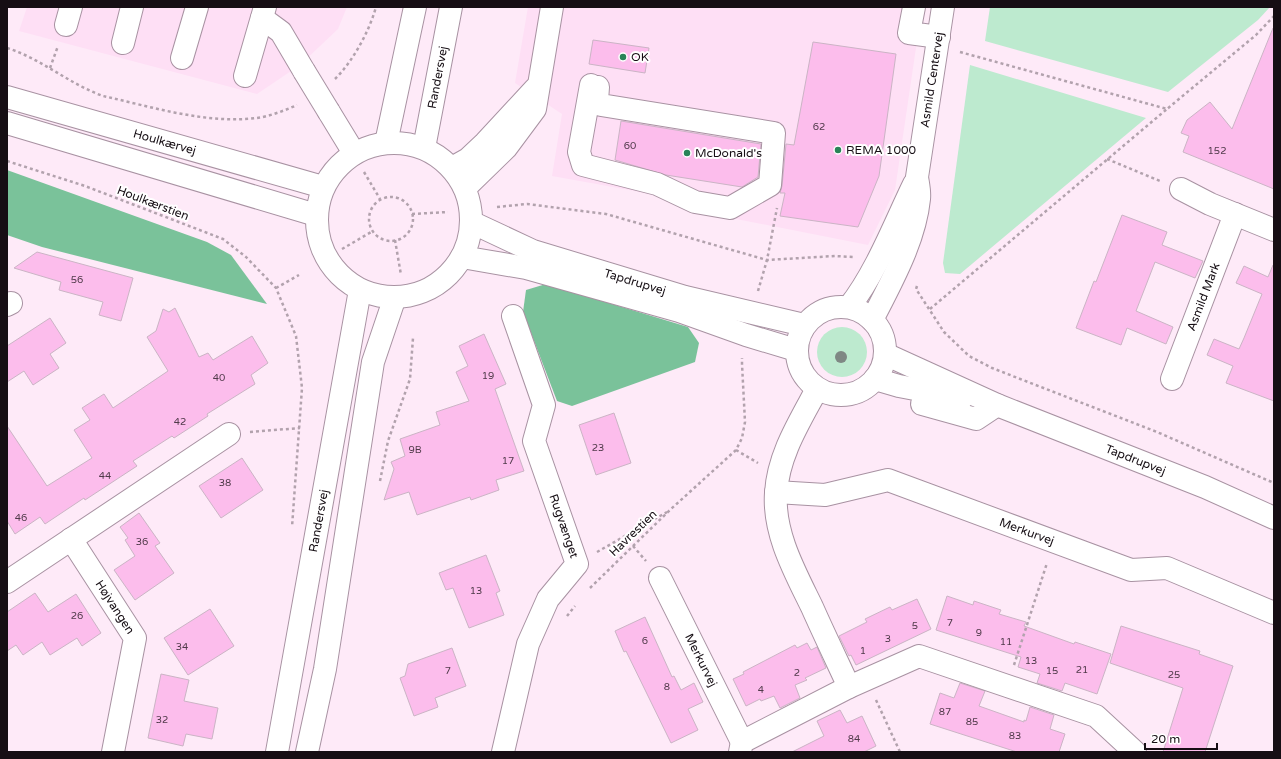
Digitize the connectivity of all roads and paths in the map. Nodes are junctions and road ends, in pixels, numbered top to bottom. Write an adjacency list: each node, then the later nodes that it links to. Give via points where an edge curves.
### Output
1 (132, 7): 12 (street)
2 (197, 7): 14 (street)
3 (376, 7): 17 (path, via 371,24 345,69)
4 (415, 7): 24 (street)
5 (451, 7): 25 (street, Randersvej)
6 (552, 7): 18 (street)
7 (914, 7): 11 (street, via 909,33)
8 (943, 7): 11 (street, Asmild Centervej)
9 (264, 13): 16 (street); 28 (street, bridge, via 281,32)
10 (1274, 16): 22 (path)
11 (939, 37): 30 (street, Asmild Centervej)
12 (123, 43)
13 (7, 48): 21 (path, via 31,57 77,85 103,96 202,118 229,120 262,117)
14 (182, 58)
15 (959, 59): 22 (path, via 960,51)
16 (245, 76)
17 (334, 80)
18 (540, 84): 29 (street, via 485,143 468,159); 32 (street, via 536,109 506,148)
19 (595, 86): 19 (street, via 579,152 583,164 657,184 695,202 730,208 770,185 774,133 601,105)
20 (7, 97): 31 (street, Houlkærvej)
21 (299, 104)
22 (1167, 109): 26 (path)
23 (7, 123): 39 (street)
24 (386, 143): 25 (street, via 405,143); 28 (street, via 371,146)
25 (424, 148): 29 (street)
26 (1107, 159): 33 (path); 56 (path)
27 (7, 161): 51 (path, Houlkærstien, via 85,186 223,239 246,257)
28 (358, 162): 31 (street, via 343,161); 34 (path)
29 (452, 168): 32 (street)
30 (917, 177): 46 (street, Asmild Centervej); 47 (street, Asmild Centervej, via 920,198 912,234)
31 (323, 187): 39 (street)
32 (464, 188): 40 (street, via 469,199)
33 (1181, 189): 38 (street)
34 (380, 199): 37 (path, via 388,197 403,201); 42 (path, via 373,205 369,214)
35 (496, 207): 46 (path, via 526,204 606,214 767,260 835,256)
36 (448, 212): 37 (path)
37 (412, 214): 43 (path, via 409,231)
38 (1235, 214): 41 (street); 64 (street, Asmild Mark)
39 (316, 215): 53 (street, via 318,238 327,259 341,277)
40 (471, 222): 45 (street); 59 (street, Tapdrupvej, via 533,251 561,260 684,297)
41 (1274, 230)
42 (372, 231): 43 (path, via 378,237); 44 (path)
43 (395, 240): 49 (path)
44 (342, 249)
45 (462, 257): 54 (street, via 450,273 434,286 415,294); 60 (street, Tapdrupvej, via 526,268 679,311)
46 (877, 261): 55 (street, Asmild Centervej)
47 (896, 272): 52 (path); 58 (street, Asmild Centervej)
48 (299, 275): 51 (path)
49 (401, 276)
50 (918, 282): 52 (path)
51 (276, 288): 67 (path, via 296,336 302,388)
52 (916, 289): 56 (path)
53 (360, 290): 54 (street, via 377,296); 87 (street, Randersvej)
54 (395, 297): 88 (street, via 373,362 325,669)
55 (849, 307): 58 (street, via 861,311); 59 (street, via 824,310 813,316)
56 (930, 310): 69 (path, via 944,332 969,356 980,362 1157,432)
57 (513, 316): 76 (street, Rugvænget, via 544,405 534,441)
58 (872, 320): 62 (street, via 882,335)
59 (804, 326): 61 (street, via 798,337)
60 (746, 335): 61 (street, Tapdrupvej); 71 (path, Havrestien, via 742,364 745,422 742,438 736,450)
61 (796, 350): 65 (street, via 797,362 802,372 808,382)
62 (885, 354): 63 (street); 66 (street, Tapdrupvej)
63 (875, 379): 65 (street, via 866,388 854,394 842,396); 66 (street, Tapdrupvej)
64 (1172, 379)
65 (817, 389): 70 (street, via 789,440)
66 (996, 405): 72 (street, Tapdrupvej, via 1205,487)
67 (300, 428): 68 (path); 73 (path)
68 (229, 434): 74 (street)
69 (1274, 483)
70 (776, 492): 75 (street, Merkurvej, via 825,495 888,480); 83 (street, via 778,527 792,567)
71 (671, 509): 76 (path); 79 (path, Havrestien)
72 (1274, 518)
73 (292, 529)
74 (71, 539): 78 (street); 86 (street, Højvangen, via 135,638)
75 (1054, 542): 81 (street, Merkurvej, via 1131,570 1167,568); 84 (path)
76 (577, 564): 89 (street, Rugvænget, via 548,599 528,644)
77 (660, 578): 85 (street, Merkurvej)
78 (7, 582)
79 (587, 591)
80 (578, 603): 82 (path)
81 (1274, 613)
82 (564, 620)
83 (858, 684): 84 (street, Merkurvej, via 919,656); 85 (street, Merkurvej); 90 (path)
84 (1008, 686): 91 (street, Merkurvej, via 1096,716)
85 (741, 747)
86 (113, 752)
87 (277, 752)
88 (307, 752)
89 (503, 752)
90 (900, 752)
91 (1135, 752)

